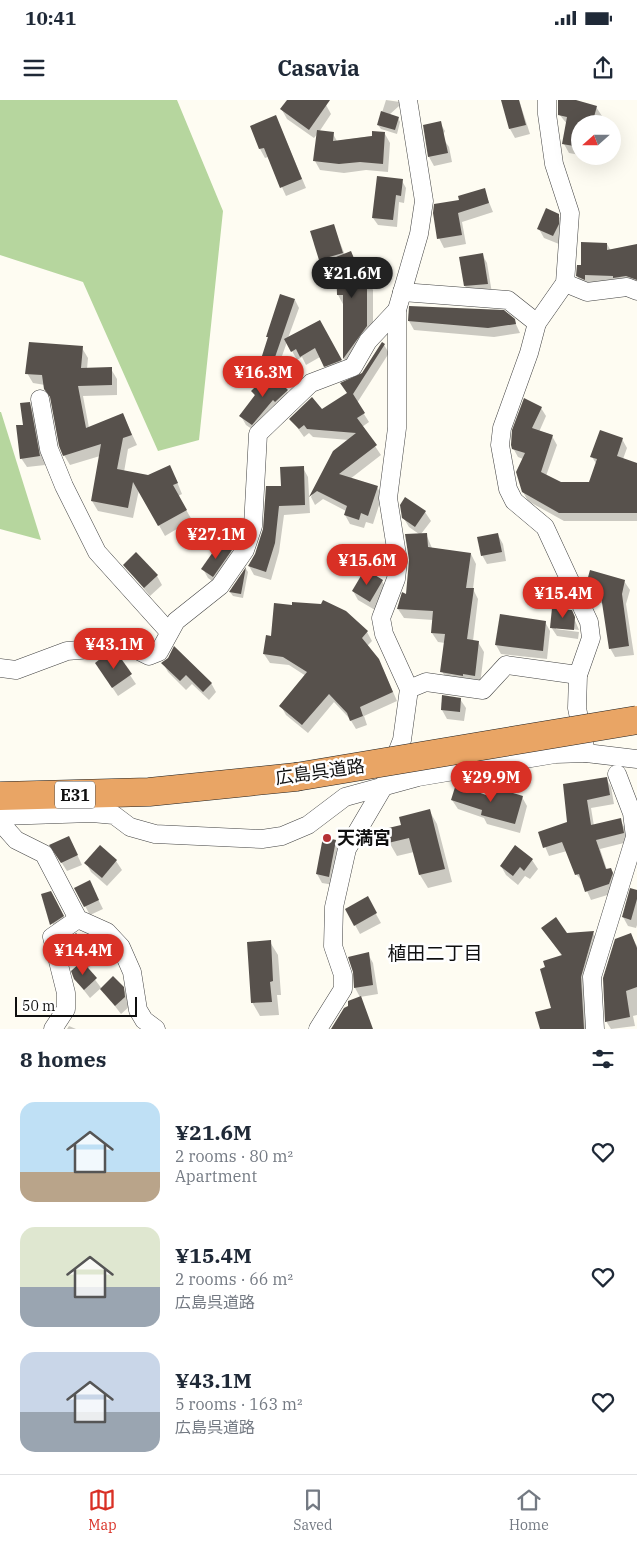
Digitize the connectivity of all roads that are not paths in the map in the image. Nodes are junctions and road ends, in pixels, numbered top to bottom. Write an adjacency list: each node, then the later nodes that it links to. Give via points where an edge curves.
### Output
1 (408, 100): 5 (street, via 424,201 419,234)
2 (548, 100): 3 (street, via 554,164 570,214)
3 (565, 283): 4 (street, via 586,292 627,287); 7 (street)
4 (637, 291)
5 (402, 292): 6 (street); 7 (street, via 508,300)
6 (397, 310): 9 (street, via 368,342 353,367 311,383 258,434 253,526 245,550 220,586 176,621); 12 (street, via 397,428 388,498 398,561 396,579 381,618 384,634)
7 (537, 323): 11 (street, via 502,428 500,445 508,489 514,501 545,526 589,622 591,638)
8 (40, 399): 9 (street, via 49,449 97,552)
9 (169, 632): 10 (street, via 159,652 149,656 129,646 66,651 16,670)
10 (0, 668)
11 (578, 674): 12 (street, via 506,664 483,690 426,682); 14 (street, via 577,708)
12 (409, 689): 17 (street, via 402,740)
13 (637, 720): 18 (highway, 広島呉道路 / E31, bridge, via 296,777 149,792)
14 (586, 753): 15 (street); 17 (street, via 555,754 418,777)
15 (637, 759)
16 (617, 774): 21 (street, via 632,813 635,837)
17 (384, 786): 19 (street, via 345,797 308,826 282,836 262,839 155,834 130,827 114,815 92,813); 25 (street, via 347,849 334,906 333,936 343,975 343,989)
18 (0, 796)
19 (0, 816)
20 (0, 822): 22 (street, via 16,840 44,854)
21 (631, 870): 26 (street, via 592,977)
22 (78, 919): 23 (street, via 52,937 66,993 66,1009); 24 (street, via 107,932 121,947 132,972 138,1010 144,1020)
23 (53, 1029)
24 (156, 1029)
25 (318, 1029)
26 (595, 1029)

